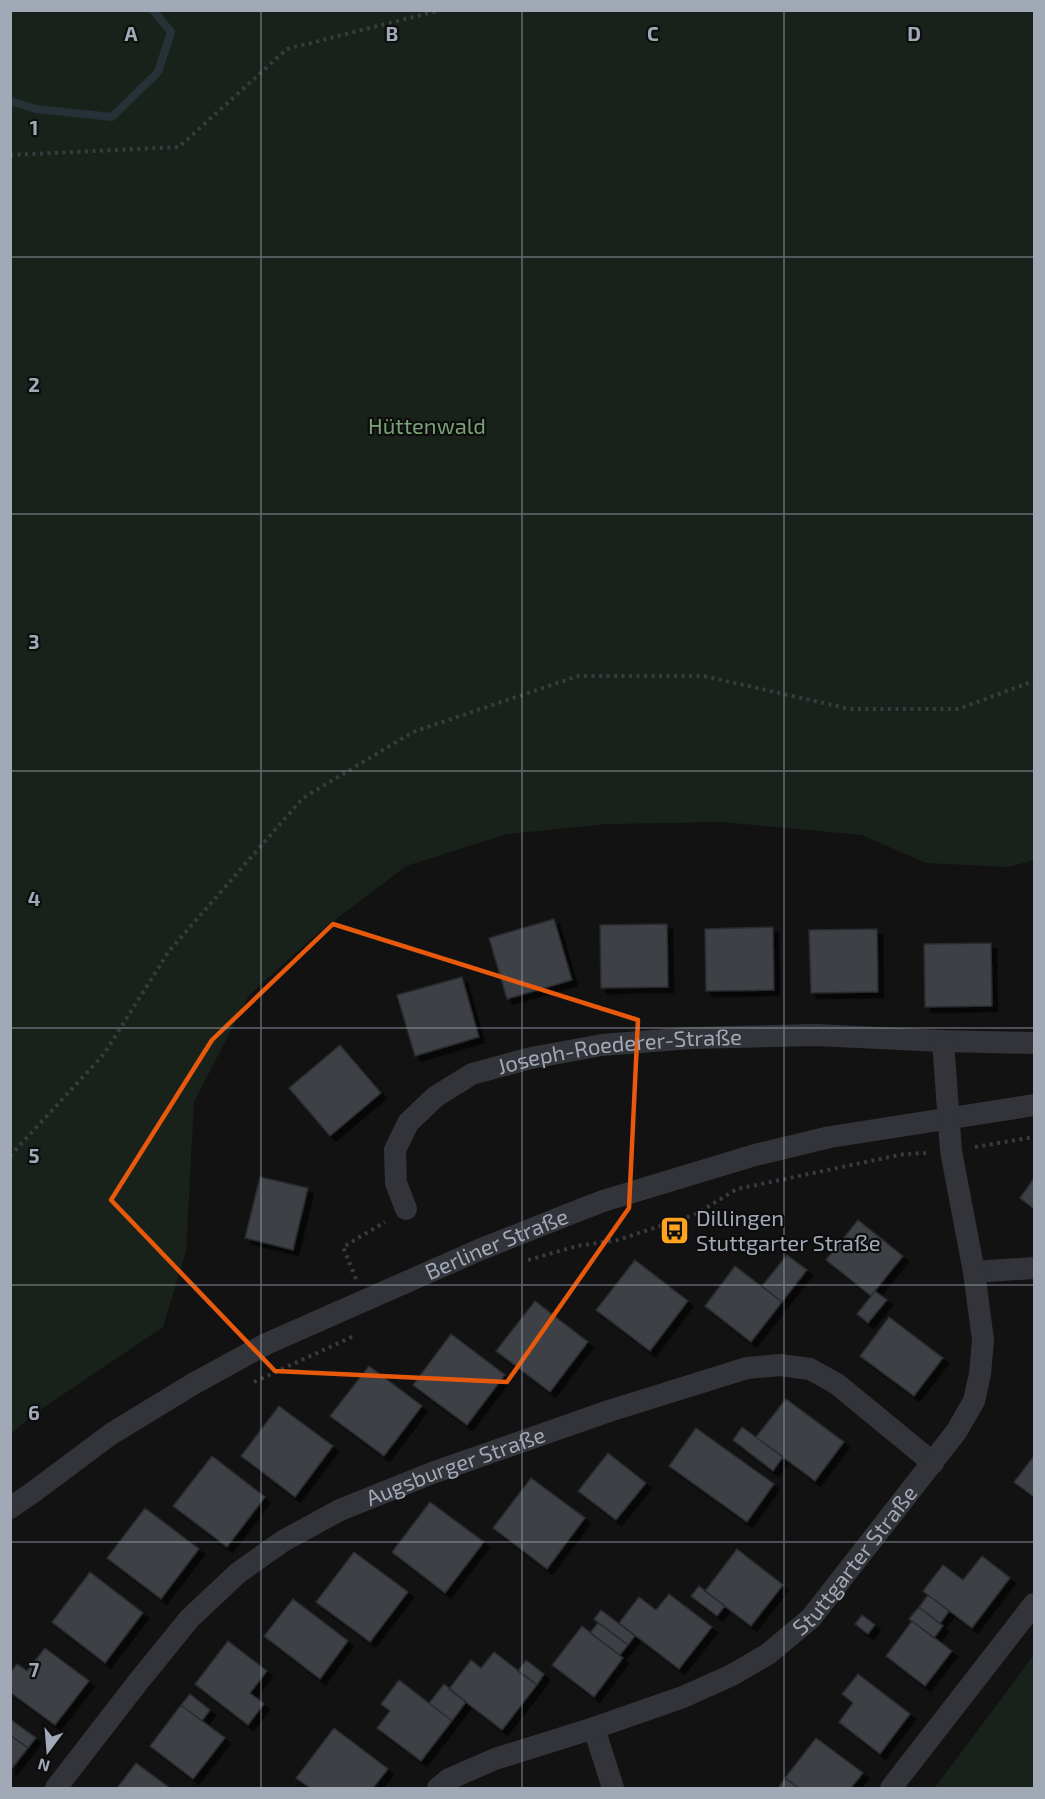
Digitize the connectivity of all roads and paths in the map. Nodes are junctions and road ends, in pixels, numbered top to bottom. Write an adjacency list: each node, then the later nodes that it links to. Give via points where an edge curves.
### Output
1 (441, 10): 2 (path, via 287,49 179,147)
2 (10, 155)
3 (1035, 681): 10 (path, via 958,710 850,709 704,676 578,676 413,732 303,798 169,951 104,1053)
4 (943, 1041): 5 (street, Joseph-Roederer-Straße); 7 (street); 11 (street, Joseph-Roederer-Straße, via 816,1035 691,1038 602,1045 472,1074 435,1097 408,1123 394,1150 396,1183)
5 (1035, 1043)
6 (1035, 1105): 7 (street, Berliner Straße)
7 (948, 1119): 9 (street, Stuttgarter Straße); 15 (street, Berliner Straße, via 830,1137 755,1155 603,1202 479,1250)
8 (1035, 1137): 9 (path)
9 (951, 1151): 12 (path, via 904,1154 737,1189 696,1214 618,1240 577,1246); 14 (street, Stuttgarter Straße)
10 (10, 1156)
11 (406, 1209): 15 (path, via 343,1247)
12 (520, 1263)
13 (1035, 1268): 14 (street)
14 (974, 1272): 18 (street, Stuttgarter Straße, via 983,1340 980,1374 974,1401)
15 (366, 1301): 19 (street, Berliner Straße, via 266,1344 193,1384 111,1434)
16 (358, 1334): 17 (path)
17 (250, 1384)
18 (933, 1463): 21 (street, Stuttgarter Straße, via 811,1618 768,1653 732,1676); 22 (street, Augsburger Straße, via 837,1384 810,1369 780,1365 737,1371 432,1473 340,1510 282,1541 238,1573 190,1618)
19 (10, 1508)
20 (1035, 1604): 25 (street)
21 (594, 1728): 23 (street, Stuttgarter Straße, via 495,1759 449,1779); 24 (street)
22 (56, 1788)
23 (438, 1788)
24 (613, 1788)
25 (891, 1788)

